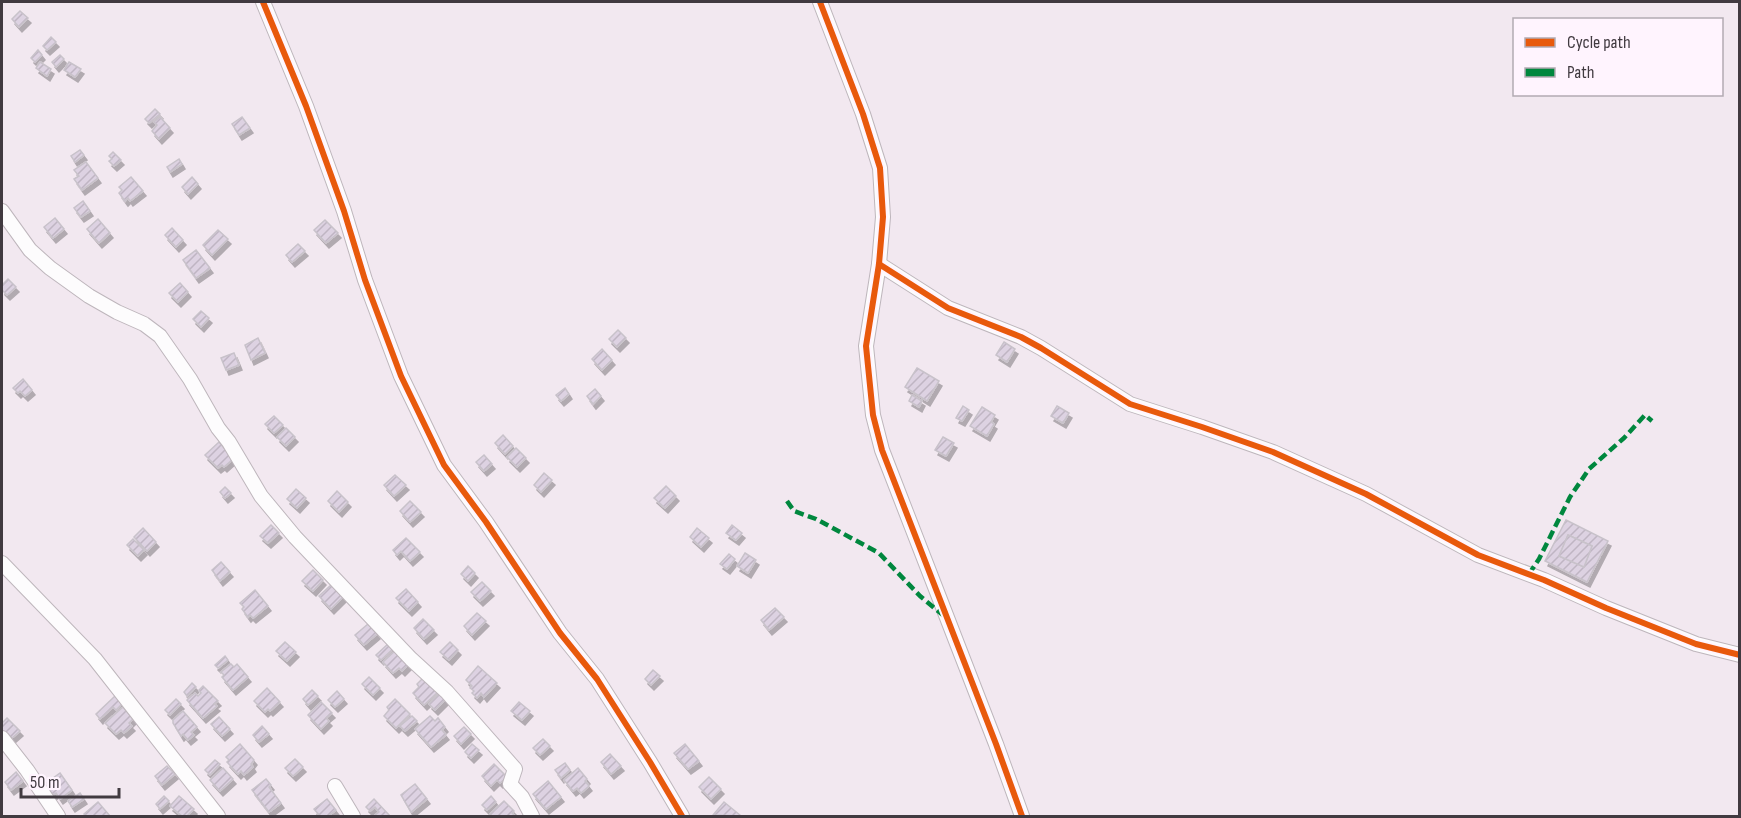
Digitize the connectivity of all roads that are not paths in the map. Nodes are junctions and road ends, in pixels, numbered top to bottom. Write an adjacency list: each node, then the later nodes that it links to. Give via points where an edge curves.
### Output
1 (263, 2): 13 (street, via 306,106 401,376 444,465 597,680)
2 (820, 2): 4 (street, via 880,168 883,217)
3 (2, 211): 12 (street, via 30,250 50,268 89,296 160,336 261,496 295,537 447,692 515,769 510,784)
4 (879, 264): 6 (street, via 948,308 1041,348 1130,404 1312,468 1478,555 1696,644); 14 (street, via 866,345 873,415 882,450)
5 (2, 563): 10 (street, via 95,659)
6 (1740, 655)
7 (2, 738): 9 (street)
8 (335, 786): 11 (street)
9 (58, 816)
10 (218, 816)
11 (353, 816)
12 (532, 816)
13 (682, 816)
14 (1022, 816)

